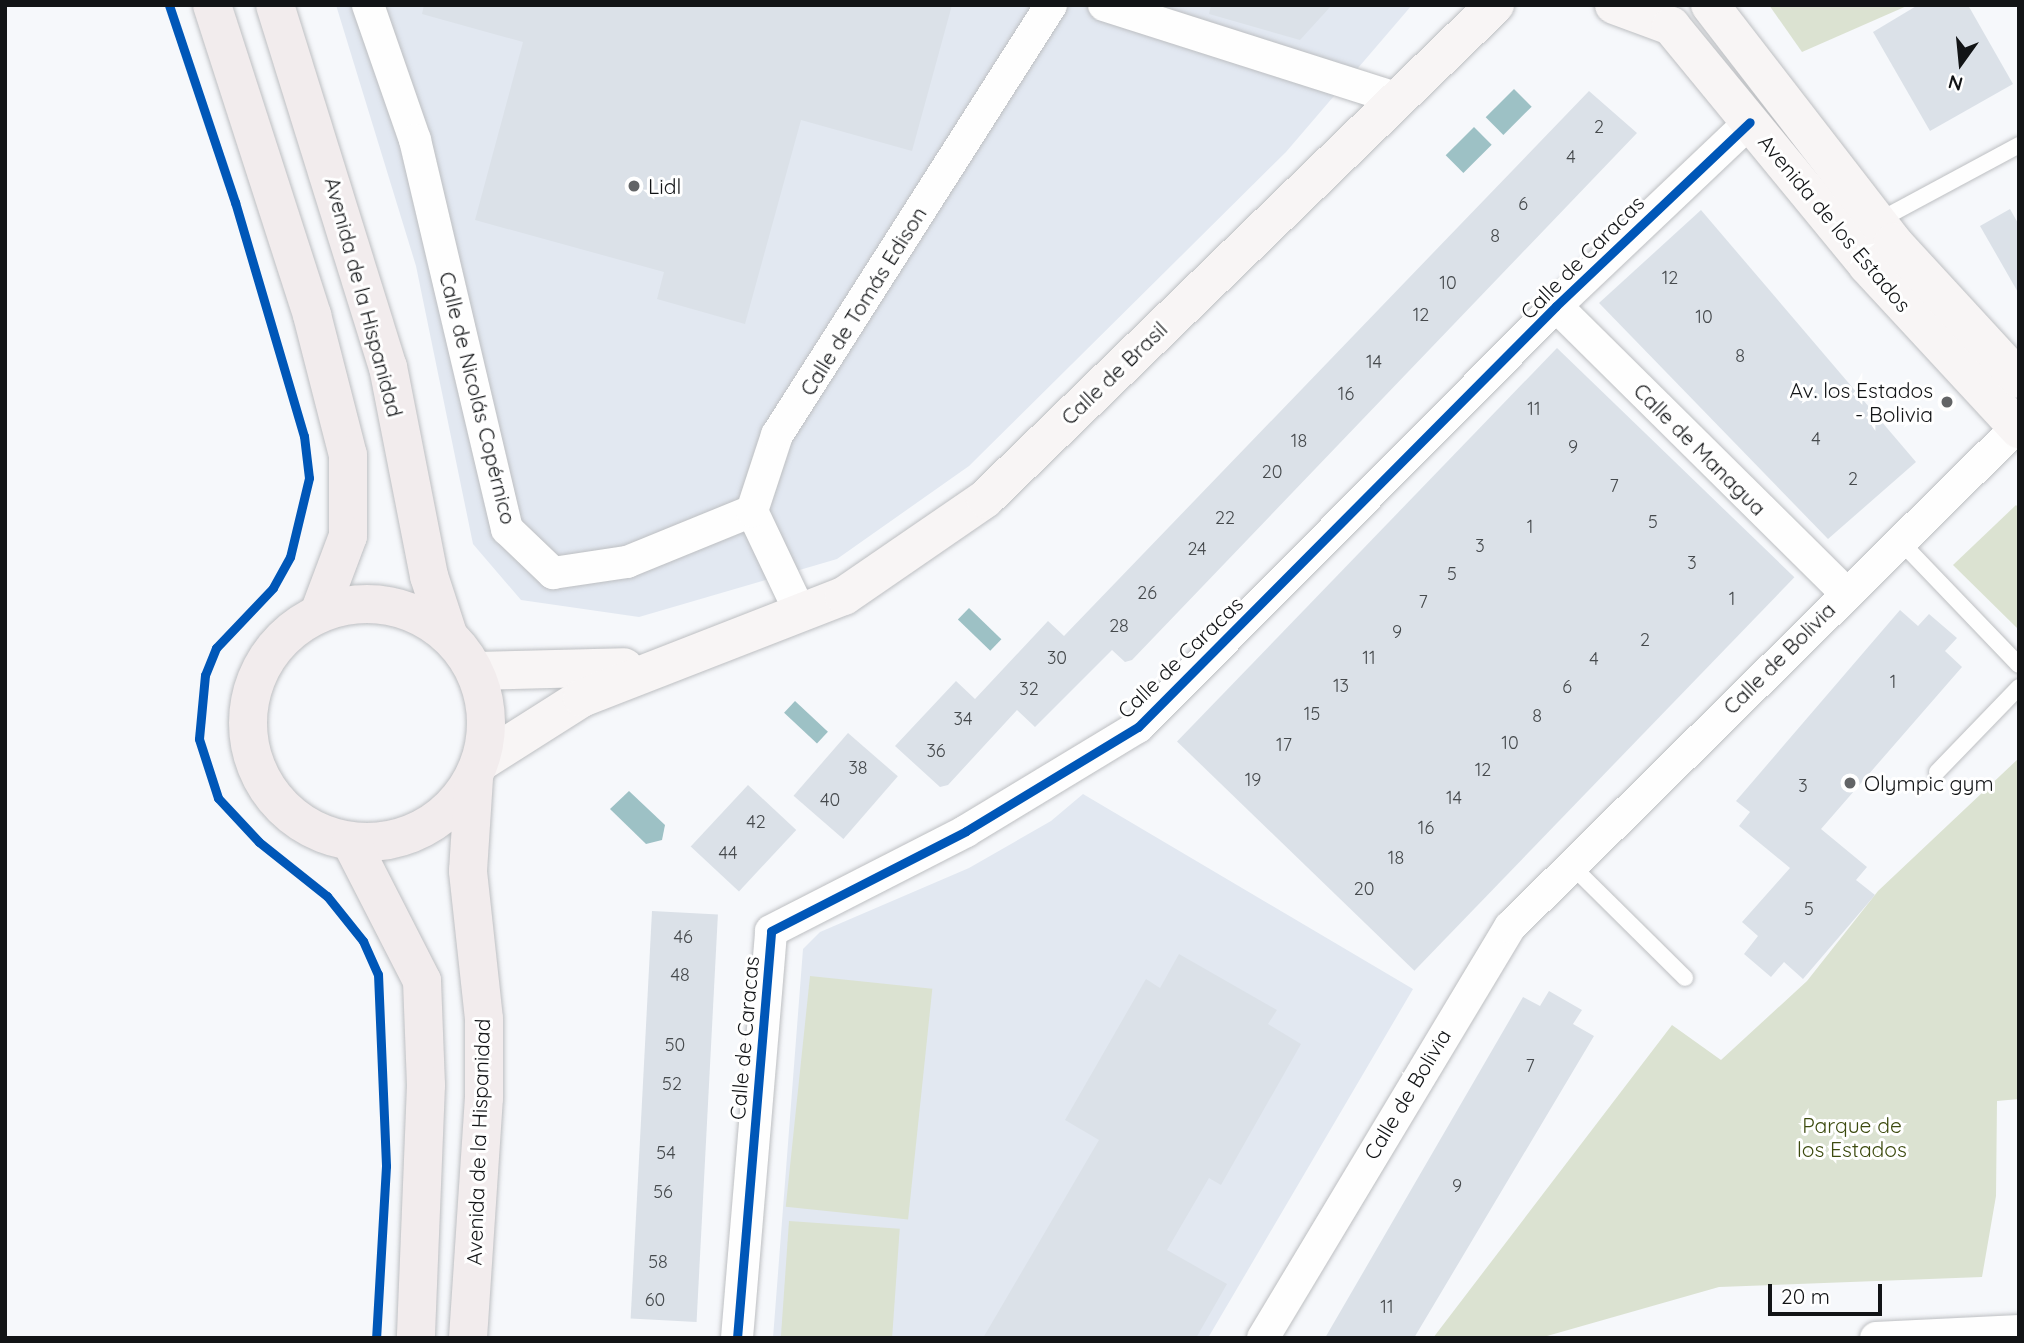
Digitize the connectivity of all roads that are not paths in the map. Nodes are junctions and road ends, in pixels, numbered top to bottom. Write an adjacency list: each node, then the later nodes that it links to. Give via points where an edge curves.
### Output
1 (212, 5): 20 (main road, via 312,315 348,456 348,536)
2 (275, 5): 21 (main road, Avenida de la Hispanidad, via 388,367 429,576)
3 (368, 5): 16 (street, Calle de Nicolás Copérnico, via 415,139 507,529 553,573 627,562)
4 (1051, 5): 16 (street, Calle de Tomás Edison, via 777,435)
5 (1104, 5): 9 (street)
6 (1496, 5): 9 (street, Calle de Brasil)
7 (1614, 5): 10 (street, Avenida de los Estados, via 1671,26)
8 (1710, 5): 12 (street, Avenida de los Estados)
9 (1398, 99): 19 (street, Calle de Brasil, via 985,499 891,567)
10 (1750, 122): 13 (street, Calle de Caracas); 15 (street, Avenida de los Estados, via 1867,265)
11 (2019, 145): 12 (lane)
12 (1878, 221): 14 (street, Avenida de los Estados)
13 (1556, 306): 18 (street, Calle de Managua); 34 (street, Calle de Caracas, via 1138,727 966,831 771,931)
14 (2019, 379)
15 (2018, 427): 17 (street, Calle de Bolivia)
16 (752, 511): 19 (street)
17 (1899, 540): 18 (street, Calle de Bolivia); 23 (lane)
18 (1845, 592): 29 (street, Calle de Bolivia)
19 (800, 612): 22 (street, Calle de Brasil)
20 (319, 613): 21 (main road, via 352,604 387,605 419,615); 28 (main road, via 286,634 262,665 249,701 248,739 260,776 283,808 314,831)
21 (448, 634): 24 (main road)
22 (678, 661): 24 (street, Calle de Brasil, via 575,672); 26 (street, Calle de Brasil, via 582,698)
23 (2019, 665)
24 (475, 671): 26 (main road, via 487,716)
25 (2019, 687): 27 (lane)
26 (477, 771): 28 (main road, via 452,808 423,830 388,841); 33 (main road, Avenida de la Hispanidad, via 468,871 484,1019 484,1084)
27 (1937, 772)
28 (351, 842): 32 (main road, via 422,981 426,1085)
29 (1572, 866): 30 (lane); 35 (street, Calle de Bolivia, via 1510,927)
30 (1685, 978)
31 (2019, 1331): 36 (street)
32 (416, 1338)
33 (468, 1338)
34 (737, 1338)
35 (1263, 1338)
36 (1876, 1338)

